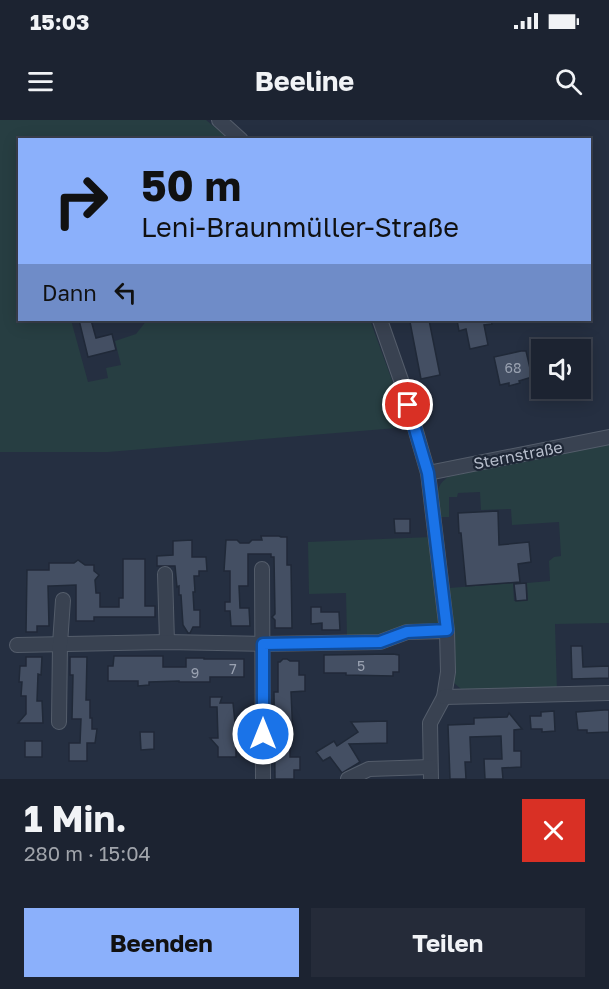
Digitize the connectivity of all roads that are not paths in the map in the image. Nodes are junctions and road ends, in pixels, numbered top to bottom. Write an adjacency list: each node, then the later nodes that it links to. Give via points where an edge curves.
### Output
1 (219, 120): 2 (street)
2 (239, 138)
3 (380, 321): 5 (street)
4 (609, 436): 5 (street, Sternstraße)
5 (428, 473): 9 (street)
6 (262, 569): 12 (street)
7 (165, 574): 10 (street)
8 (63, 600): 11 (street)
9 (447, 630): 12 (street, via 407,632 380,642); 15 (street)
10 (167, 642): 11 (street); 12 (street)
11 (60, 644): 13 (street); 16 (street)
12 (263, 644): 18 (street)
13 (17, 645)
14 (609, 693): 15 (street)
15 (444, 697): 17 (street, via 430,723)
16 (59, 722)
17 (431, 773): 19 (street, via 369,769)
18 (263, 779)
19 (348, 779)

